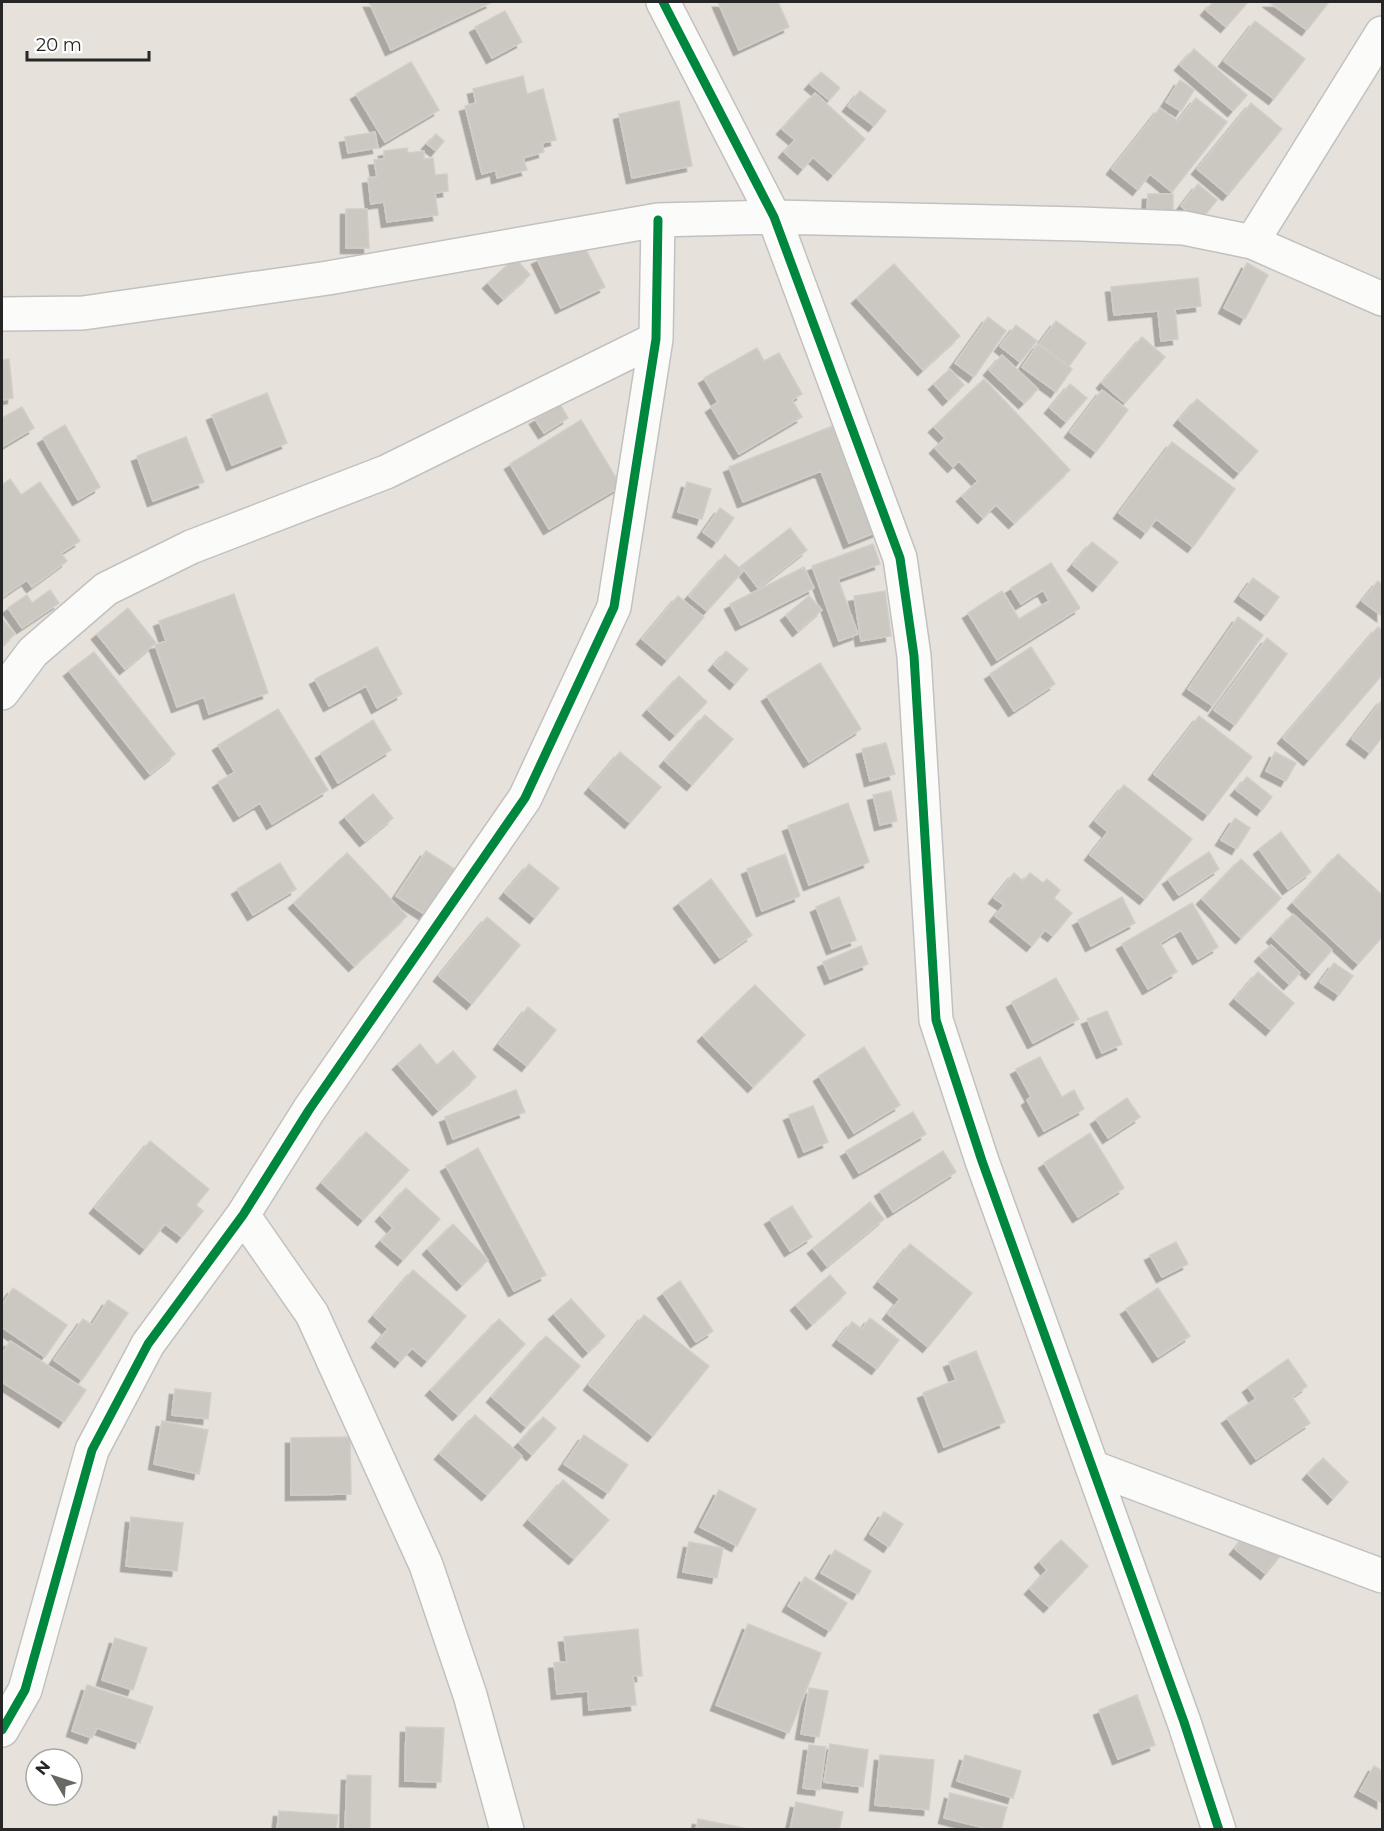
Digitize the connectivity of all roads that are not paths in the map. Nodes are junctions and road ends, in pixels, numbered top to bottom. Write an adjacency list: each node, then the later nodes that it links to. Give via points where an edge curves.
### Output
1 (663, 2): 3 (street)
2 (1383, 33): 5 (street)
3 (774, 218): 4 (street); 5 (street, via 1172,228); 11 (street, via 900,558 914,656 936,1020 982,1161)
4 (658, 220): 7 (street, via 328,278 82,313); 8 (street)
5 (1252, 242): 6 (street)
6 (1383, 299)
7 (2, 314)
8 (656, 339): 9 (street, via 386,472 191,547 106,589 33,652); 10 (street, via 614,607 525,798 309,1110)
9 (2, 693)
10 (243, 1215): 13 (street, via 148,1344 92,1450 26,1690); 14 (street, via 312,1314 426,1565 470,1695)
11 (1092, 1467): 12 (street); 15 (street)
12 (1383, 1576)
13 (2, 1730)
14 (507, 1830)
15 (1219, 1830)

